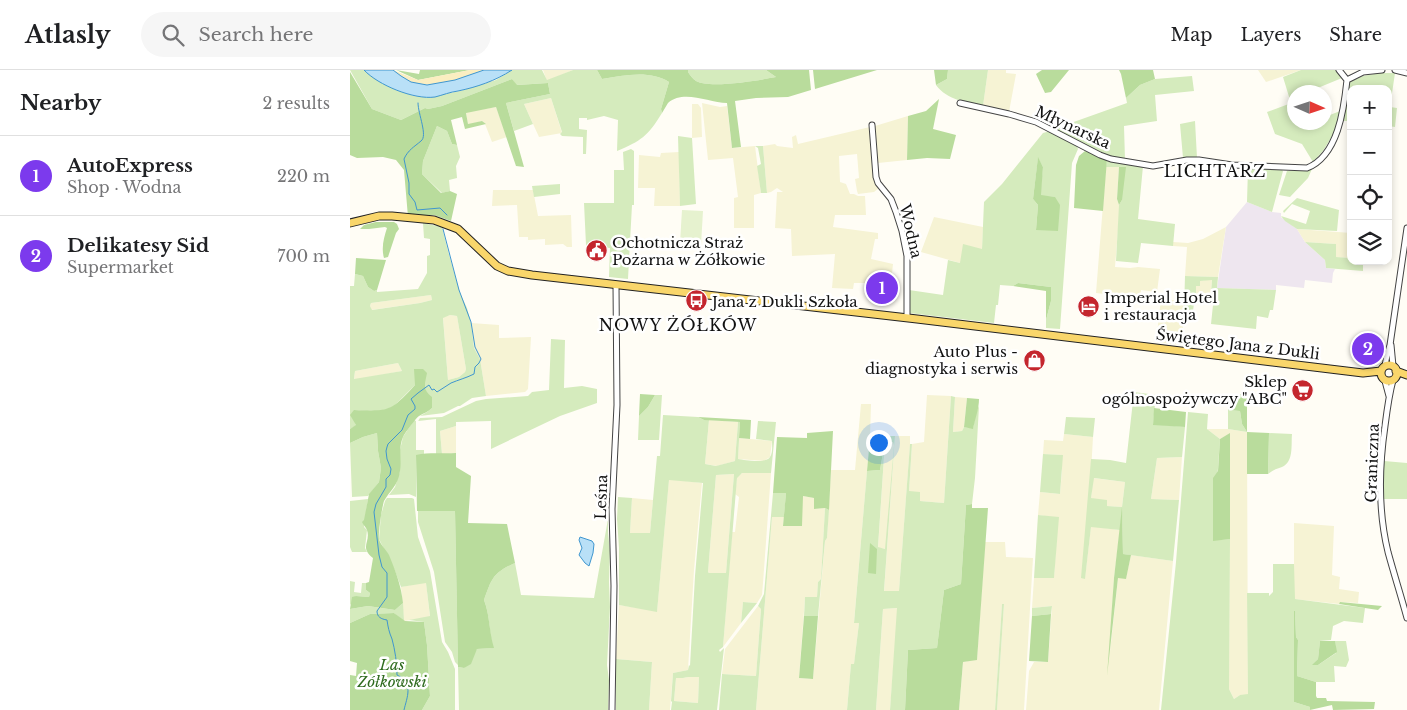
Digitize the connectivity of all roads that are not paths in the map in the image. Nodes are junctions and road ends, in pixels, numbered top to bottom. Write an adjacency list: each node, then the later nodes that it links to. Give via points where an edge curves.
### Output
1 (1339, 70): 5 (street)
2 (1382, 70): 5 (street, via 1363,72)
3 (1395, 70): 4 (street)
4 (1407, 73)
5 (1347, 80): 6 (street, Młynarska, via 1335,136 1320,159 1307,168 1232,166 1199,160 1153,166 1111,159 1036,122)
6 (960, 103)
7 (872, 125): 11 (street, Wodna, via 876,177 896,212 907,256)
8 (350, 224): 10 (main road, Świętego Jana z Dukli, via 379,216 431,219 458,229 497,266 508,271)
9 (1407, 228): 12 (street, via 1390,345)
10 (616, 285): 11 (main road, Świętego Jana z Dukli); 15 (street, Leśna)
11 (907, 318): 12 (main road, Świętego Jana z Dukli)
12 (1389, 374): 13 (main road); 14 (street, Graniczna, via 1381,493 1388,550)
13 (1407, 376)
14 (1407, 618)
15 (612, 710)

